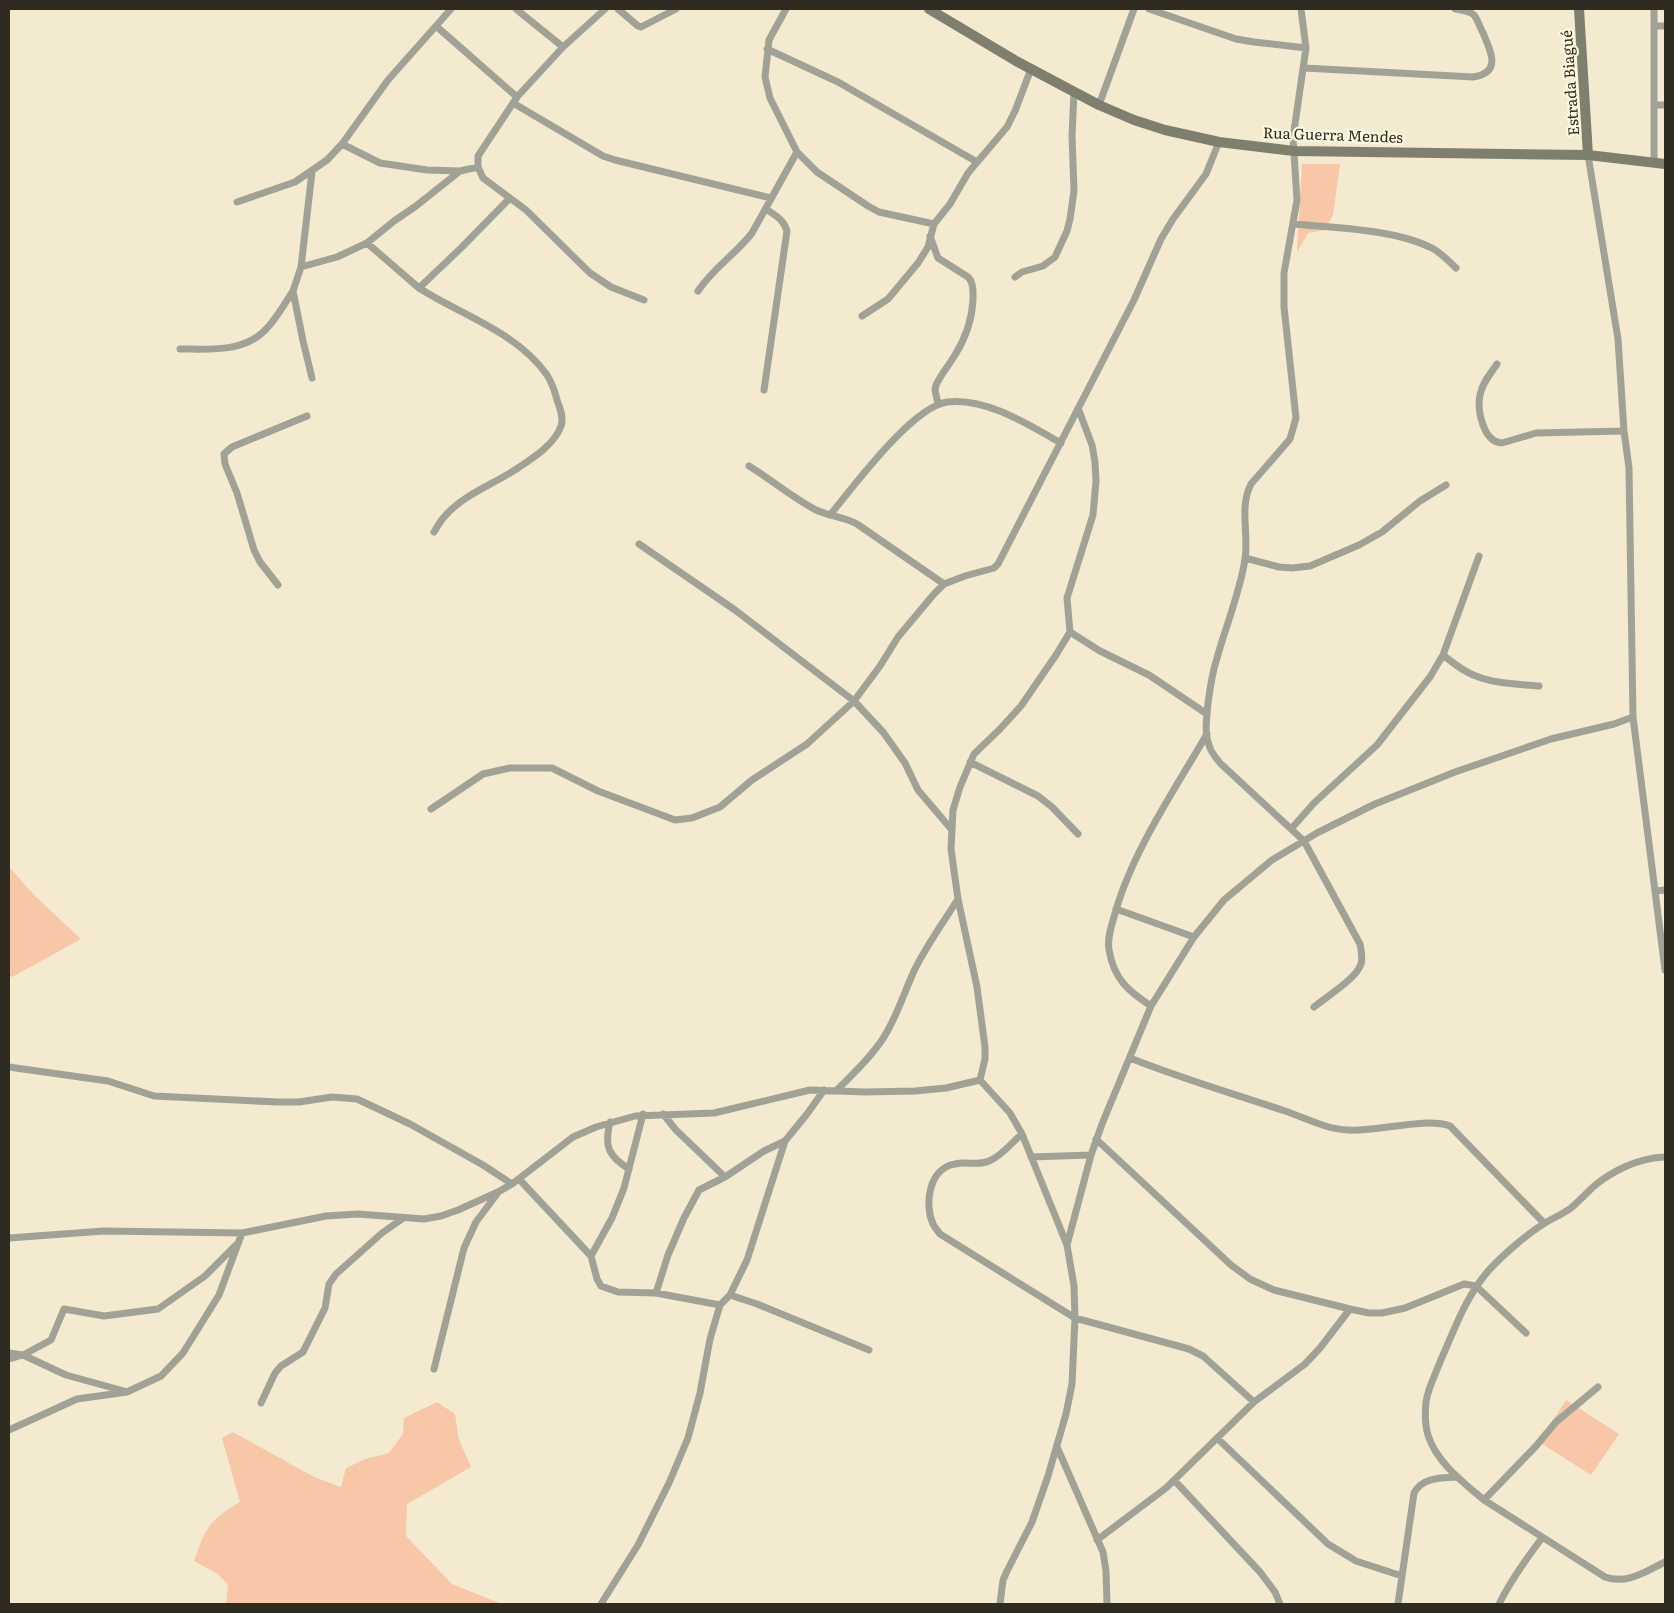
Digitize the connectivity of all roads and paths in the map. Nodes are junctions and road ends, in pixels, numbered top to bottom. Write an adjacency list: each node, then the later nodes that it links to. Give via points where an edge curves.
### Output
1 (450, 9): 14 (street)
2 (516, 9): 17 (street)
3 (604, 9): 17 (street)
4 (618, 9): 5 (street, via 641,27)
5 (676, 9)
6 (786, 9): 19 (street)
7 (929, 9): 21 (street, Rua Guerra Mendes)
8 (1134, 9): 24 (street)
9 (1149, 9): 18 (street, via 1236,39)
10 (1301, 9): 18 (street)
11 (1455, 9): 20 (street, via 1472,14 1479,24 1492,58 1490,69 1484,74 1473,77)
12 (1579, 9): 31 (street, Estrada Biagué)
13 (1654, 9): 15 (street)
14 (436, 26): 23 (street); 28 (street, via 388,80)
15 (1654, 26): 16 (street); 25 (street)
16 (1665, 26)
17 (563, 46): 23 (street)
18 (1306, 48): 20 (street)
19 (767, 49): 30 (street, via 765,77 768,93); 32 (street, via 838,82)
20 (1304, 68): 29 (street)
21 (1031, 69): 22 (street, Rua Guerra Mendes); 32 (street, via 1007,127)
22 (1074, 92): 24 (street, Rua Guerra Mendes); 48 (street, via 1074,191 1067,231 1055,257 1044,266)
23 (515, 100): 35 (street, via 478,156); 38 (street, via 573,139 609,158)
24 (1099, 105): 27 (street, Rua Guerra Mendes, via 1165,130)
25 (1655, 105): 26 (street); 33 (street)
26 (1665, 105)
27 (1219, 142): 29 (street, Rua Guerra Mendes); 59 (street, via 1206,174 1161,239 1134,300)
28 (342, 144): 36 (street, via 380,163); 37 (street)
29 (1294, 150): 31 (street, Rua Guerra Mendes); 43 (street, via 1298,200)
30 (797, 152): 38 (street); 42 (street, via 817,172 868,206 880,212)
31 (1588, 155): 33 (street, Rua Guerra Mendes); 61 (street, via 1618,339)
32 (977, 162): 42 (street)
33 (1654, 162): 34 (street, Rua Guerra Mendes)
34 (1665, 164)
35 (478, 167): 36 (street); 39 (street, via 483,178)
36 (460, 171): 45 (street)
37 (312, 172): 40 (street, via 276,190); 46 (street)
38 (772, 198): 41 (street)
39 (509, 199): 49 (street); 52 (street, via 533,217 599,280)
40 (238, 202)
41 (766, 209): 51 (street, via 743,244 714,269); 57 (street, via 781,220 787,231)
42 (934, 224): 44 (street)
43 (1294, 224): 47 (street, via 1411,240 1438,252); 69 (street, via 1284,273 1284,299 1296,418 1290,439 1247,491)
44 (930, 236): 53 (street, via 925,252 894,293); 58 (street, via 938,258 970,279 973,295 970,322 936,385)
45 (367, 242): 46 (street); 49 (street)
46 (301, 267): 50 (street)
47 (1456, 268)
48 (1015, 277)
49 (418, 288): 66 (street, via 504,336 535,361 551,381 562,418 558,433 548,445 509,474 458,504)
50 (293, 291): 54 (street, via 270,325 248,342 229,348); 56 (street)
51 (698, 291)
52 (644, 300)
53 (862, 316)
54 (180, 349)
55 (1497, 364): 61 (street, via 1480,394 1484,428 1496,443 1536,433)
56 (312, 378)
57 (764, 390)
58 (938, 404): 62 (street, via 981,405); 65 (street, via 893,439)
59 (1078, 408): 62 (street); 72 (street, via 1096,462 1096,480 1093,516 1067,598)
60 (307, 416): 71 (street, via 232,447 224,454 254,550)
61 (1624, 431): 77 (street, via 1629,468)
62 (1061, 443): 70 (street, via 998,564)
63 (749, 466): 65 (street, via 816,510)
64 (1446, 485): 69 (street, via 1382,532 1310,566 1279,567)
65 (830, 515): 70 (street, via 857,524)
66 (434, 532)
67 (639, 544): 75 (street, via 735,610)
68 (1479, 556): 73 (street)
69 (1245, 558): 76 (street, via 1216,660)
70 (944, 584): 75 (street, via 898,637)
71 (278, 585)
72 (1070, 632): 76 (street, via 1149,675); 79 (street, via 1020,706)
73 (1443, 655): 74 (street, via 1476,676); 81 (street, via 1426,683 1377,745)
74 (1539, 686)
75 (854, 701): 80 (street, via 807,744 752,780 720,807 692,818 675,820 598,791 552,768 539,767 510,768 483,774); 82 (street, via 883,732 905,763 918,790)
76 (1207, 714): 78 (street)
77 (1633, 717): 84 (street, via 1552,739 1454,772 1375,804); 86 (street)
78 (1207, 734): 81 (street, via 1208,745 1217,759); 88 (street, via 1132,864)
79 (970, 762): 82 (street, via 953,810); 83 (street, via 1038,796)
80 (431, 809)
81 (1291, 829): 84 (street)
82 (952, 830): 87 (street, via 951,849)
83 (1078, 834)
84 (1304, 840): 89 (street, via 1272,860 1224,900); 92 (street, via 1360,944 1362,954 1361,965 1355,974)
85 (1665, 890): 86 (street)
86 (1655, 891): 90 (street)
87 (958, 899): 95 (street, via 981,1006 985,1053); 97 (street, via 925,950 883,1038)
88 (1116, 910): 89 (street); 91 (street, via 1108,942 1114,968 1130,992)
89 (1194, 936): 91 (street)
90 (1665, 970)
91 (1151, 1006): 93 (street)
92 (1314, 1007)
93 (1130, 1058): 102 (street); 113 (street, via 1331,1128 1450,1126)
94 (9, 1067): 110 (street, via 108,1081 154,1096 277,1102 332,1097 357,1099 410,1124)
95 (980, 1080): 97 (street, via 923,1090); 101 (street, via 1010,1113)
96 (824, 1090): 97 (street); 99 (street, via 810,1090 714,1112); 103 (street)
97 (836, 1092)
98 (643, 1114): 99 (street); 100 (street); 107 (street)
99 (663, 1114): 108 (street)
100 (610, 1122): 107 (street, via 607,1135 610,1154); 109 (street, via 573,1137)
101 (1022, 1134): 106 (street); 124 (street, via 989,1161 954,1164 937,1173 929,1202 933,1225 954,1244)
102 (1096, 1139): 104 (street); 123 (street, via 1250,1279 1274,1290)
103 (785, 1141): 108 (street); 121 (street, via 747,1260)
104 (1092, 1155): 106 (street); 117 (street)
105 (1665, 1156): 113 (street, via 1628,1165 1594,1187 1570,1209)
106 (1031, 1157): 117 (street)
107 (629, 1169): 118 (street, via 612,1218)
108 (725, 1177): 120 (street, via 699,1190 668,1254)
109 (519, 1179): 110 (street); 118 (street)
110 (512, 1184): 111 (street)
111 (498, 1192): 112 (street, via 441,1216); 130 (street, via 476,1222 464,1248)
112 (403, 1219): 114 (street, via 358,1214 326,1216); 134 (street, via 382,1233 330,1281 325,1308 303,1352 275,1373)
113 (1544, 1223): 119 (street, via 1501,1258)
114 (242, 1233): 115 (street, via 104,1231); 116 (street)
115 (9, 1238)
116 (238, 1244): 128 (street, via 205,1276 158,1309 104,1316 64,1309 51,1340); 132 (street, via 219,1295 183,1353 161,1376)
117 (1066, 1245): 124 (street, via 1074,1286)
118 (591, 1256): 120 (street, via 601,1286 618,1292)
119 (1476, 1286): 123 (street, via 1457,1286 1395,1311); 125 (street); 138 (street, via 1452,1334 1426,1402 1428,1436 1434,1450)
120 (656, 1293): 122 (street)
121 (730, 1295): 122 (street); 126 (street)
122 (720, 1305): 145 (street, via 688,1438 638,1545)
123 (1350, 1310): 133 (street, via 1305,1364)
124 (1075, 1318): 133 (street, via 1189,1349 1203,1356); 137 (street, via 1072,1384)
125 (1526, 1333)
126 (869, 1350)
127 (9, 1353): 128 (street)
128 (24, 1354): 129 (street); 132 (street, via 66,1375)
129 (9, 1359)
130 (434, 1369)
131 (1598, 1387): 140 (street, via 1556,1422)
132 (126, 1392): 135 (street, via 77,1399)
133 (1254, 1402): 136 (street)
134 (261, 1403)
135 (9, 1430)
136 (1217, 1438): 139 (street); 144 (street, via 1328,1544 1356,1561)
137 (1057, 1447): 142 (street); 146 (street, via 1032,1522 1003,1580)
138 (1457, 1476): 140 (street); 144 (street, via 1429,1480 1417,1486)
139 (1174, 1480): 142 (street); 148 (street, via 1260,1572 1276,1592)
140 (1484, 1500): 141 (street)
141 (1542, 1538): 143 (street, via 1614,1580 1628,1579); 150 (street, via 1507,1587)
142 (1097, 1540): 147 (street, via 1106,1571)
143 (1665, 1562)
144 (1402, 1576): 149 (street)
145 (600, 1604)
146 (1000, 1604)
147 (1107, 1604)
148 (1280, 1604)
149 (1398, 1604)
150 (1499, 1604)

